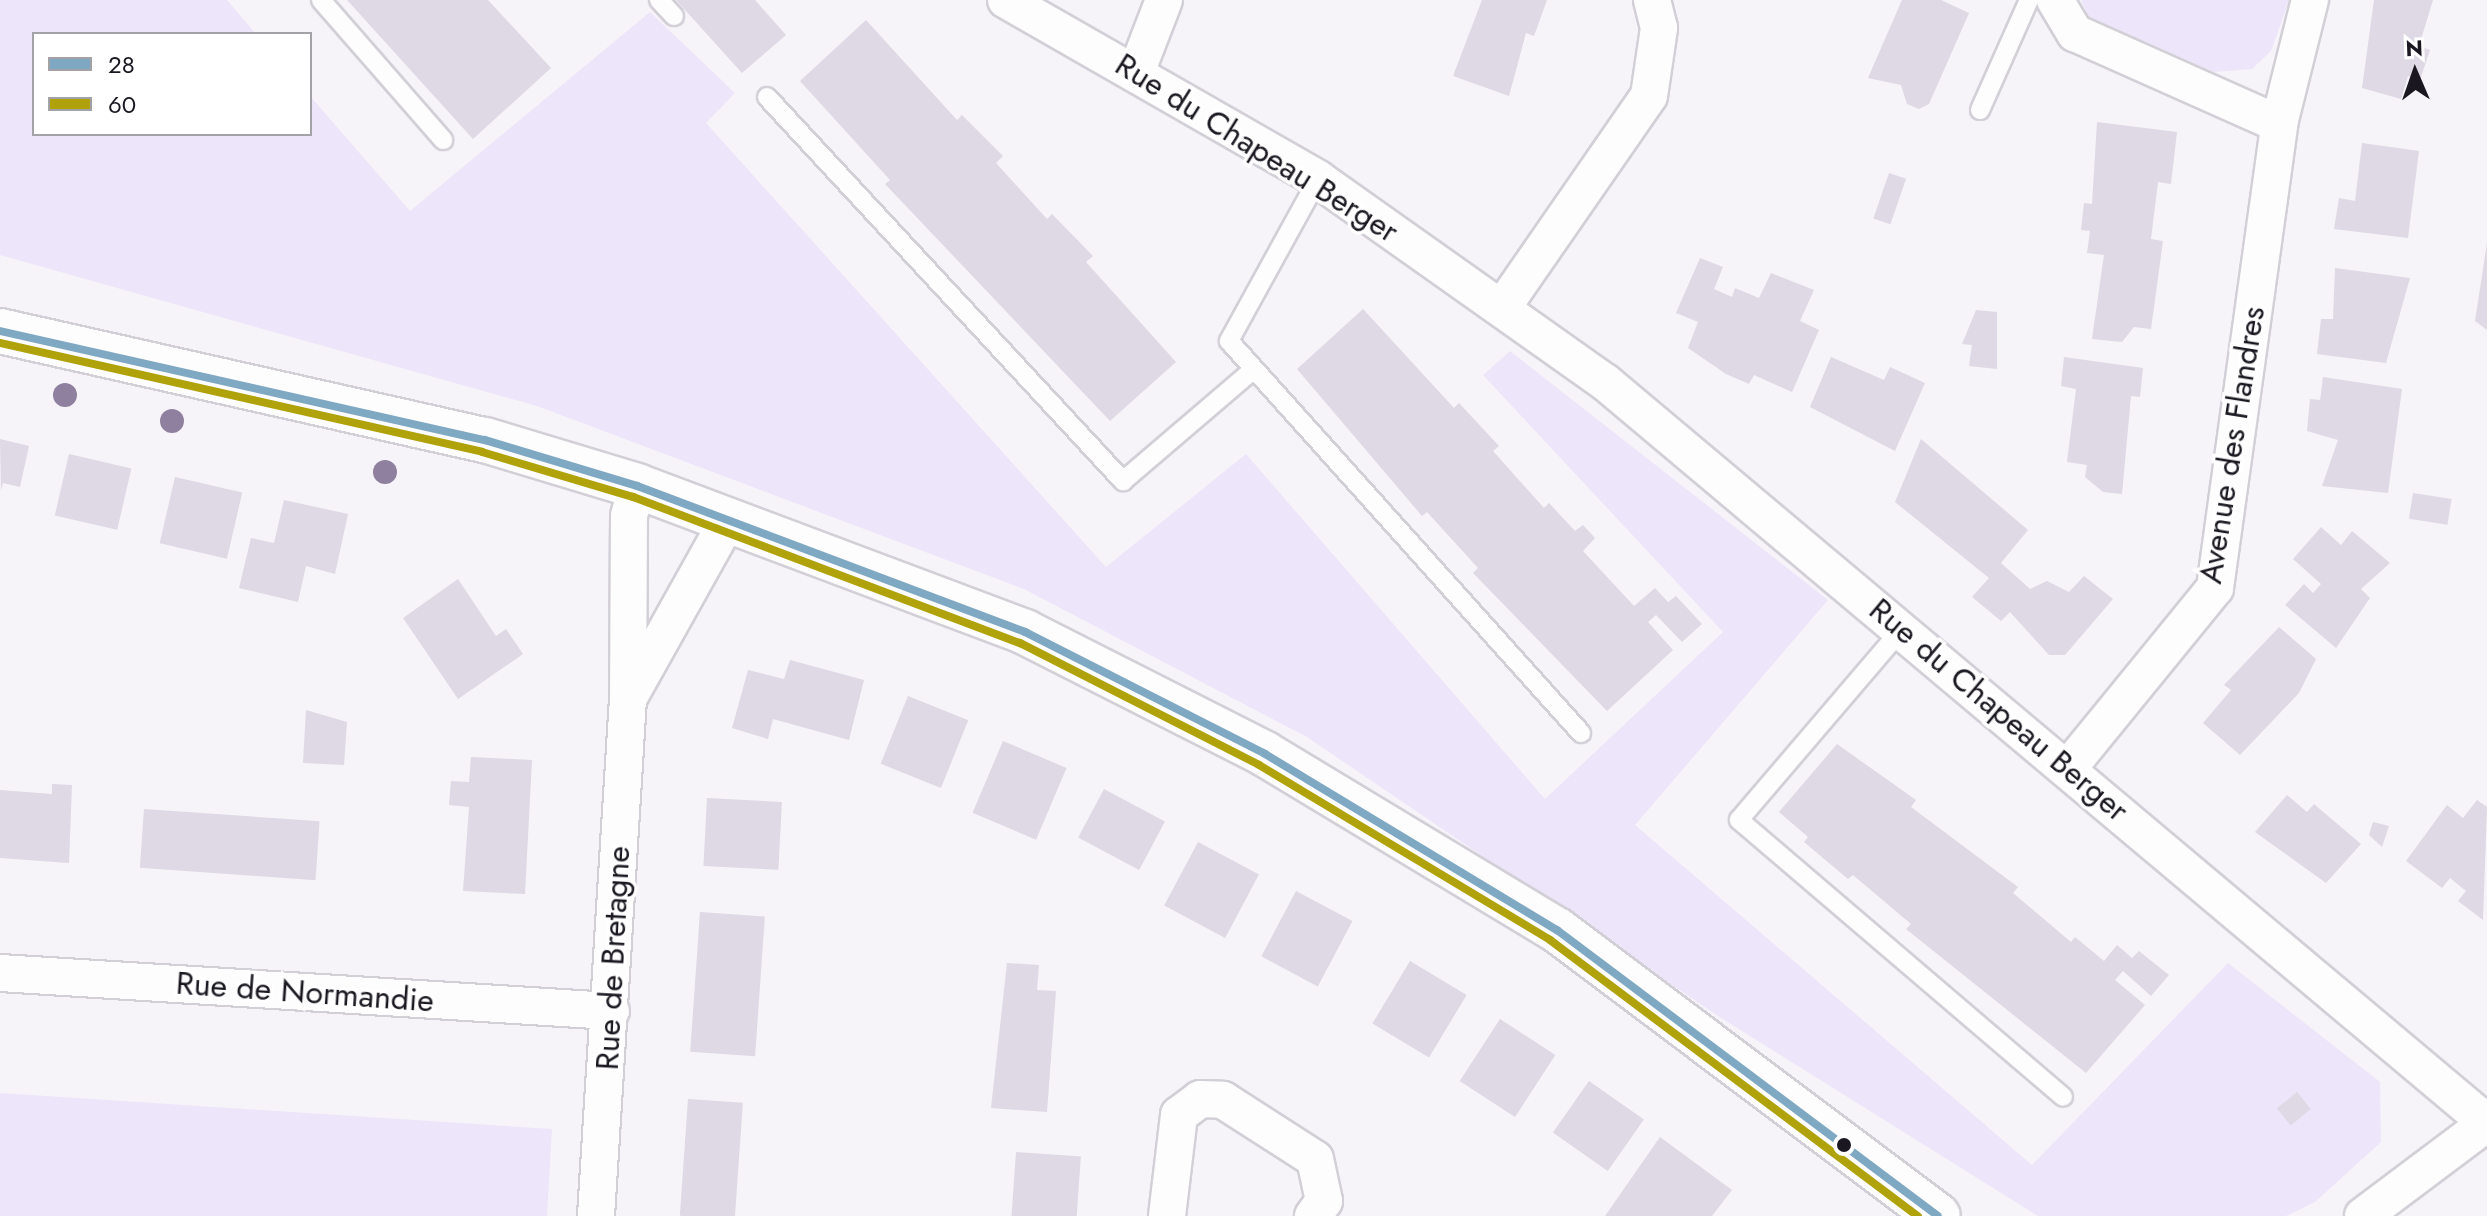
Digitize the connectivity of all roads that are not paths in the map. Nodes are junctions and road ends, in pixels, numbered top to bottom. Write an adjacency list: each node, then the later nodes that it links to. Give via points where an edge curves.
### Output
1 (321, 0): 14 (lane)
2 (659, 0): 9 (lane)
3 (1006, 0): 10 (street, Rue du Chapeau Berger)
4 (1164, 0): 10 (street)
5 (1652, 0): 16 (street, via 1659,28 1649,96)
6 (2029, 0): 12 (lane)
7 (2055, 0): 13 (street, via 2075,33)
8 (2310, 0): 13 (street, Avenue des Flandres)
9 (674, 16)
10 (1137, 70): 15 (street, Rue du Chapeau Berger)
11 (767, 97): 18 (lane, via 1123,481)
12 (1980, 110)
13 (2279, 124): 24 (street, Avenue des Flandres, via 2215,588)
14 (443, 140)
15 (1318, 179): 16 (street, Rue du Chapeau Berger); 18 (lane, via 1229,341)
16 (1502, 308): 21 (street, Rue du Chapeau Berger, via 1605,382)
17 (0, 331): 19 (street, via 485,440)
18 (1254, 369): 23 (lane)
19 (637, 486): 20 (street); 22 (street, Rue de Bretagne, via 629,516)
20 (728, 520): 22 (street, Rue de Bretagne); 29 (street, via 1025,632 1265,754 1557,930)
21 (1902, 629): 24 (street, Rue du Chapeau Berger); 27 (lane, via 1739,820)
22 (628, 699): 26 (street, Rue de Bretagne)
23 (1581, 733)
24 (2069, 767): 28 (street, Rue du Chapeau Berger)
25 (0, 973): 26 (street, Rue de Normandie)
26 (611, 1011): 30 (street, Rue de Bretagne)
27 (2063, 1097)
28 (2487, 1123): 35 (street)
29 (1824, 1133): 33 (street); 34 (street)
30 (596, 1216)
31 (1167, 1216): 32 (street, via 1179,1115 1200,1099 1223,1100 1315,1159 1324,1201)
32 (1313, 1216)
33 (1892, 1216)
34 (1938, 1216)
35 (2363, 1216)

